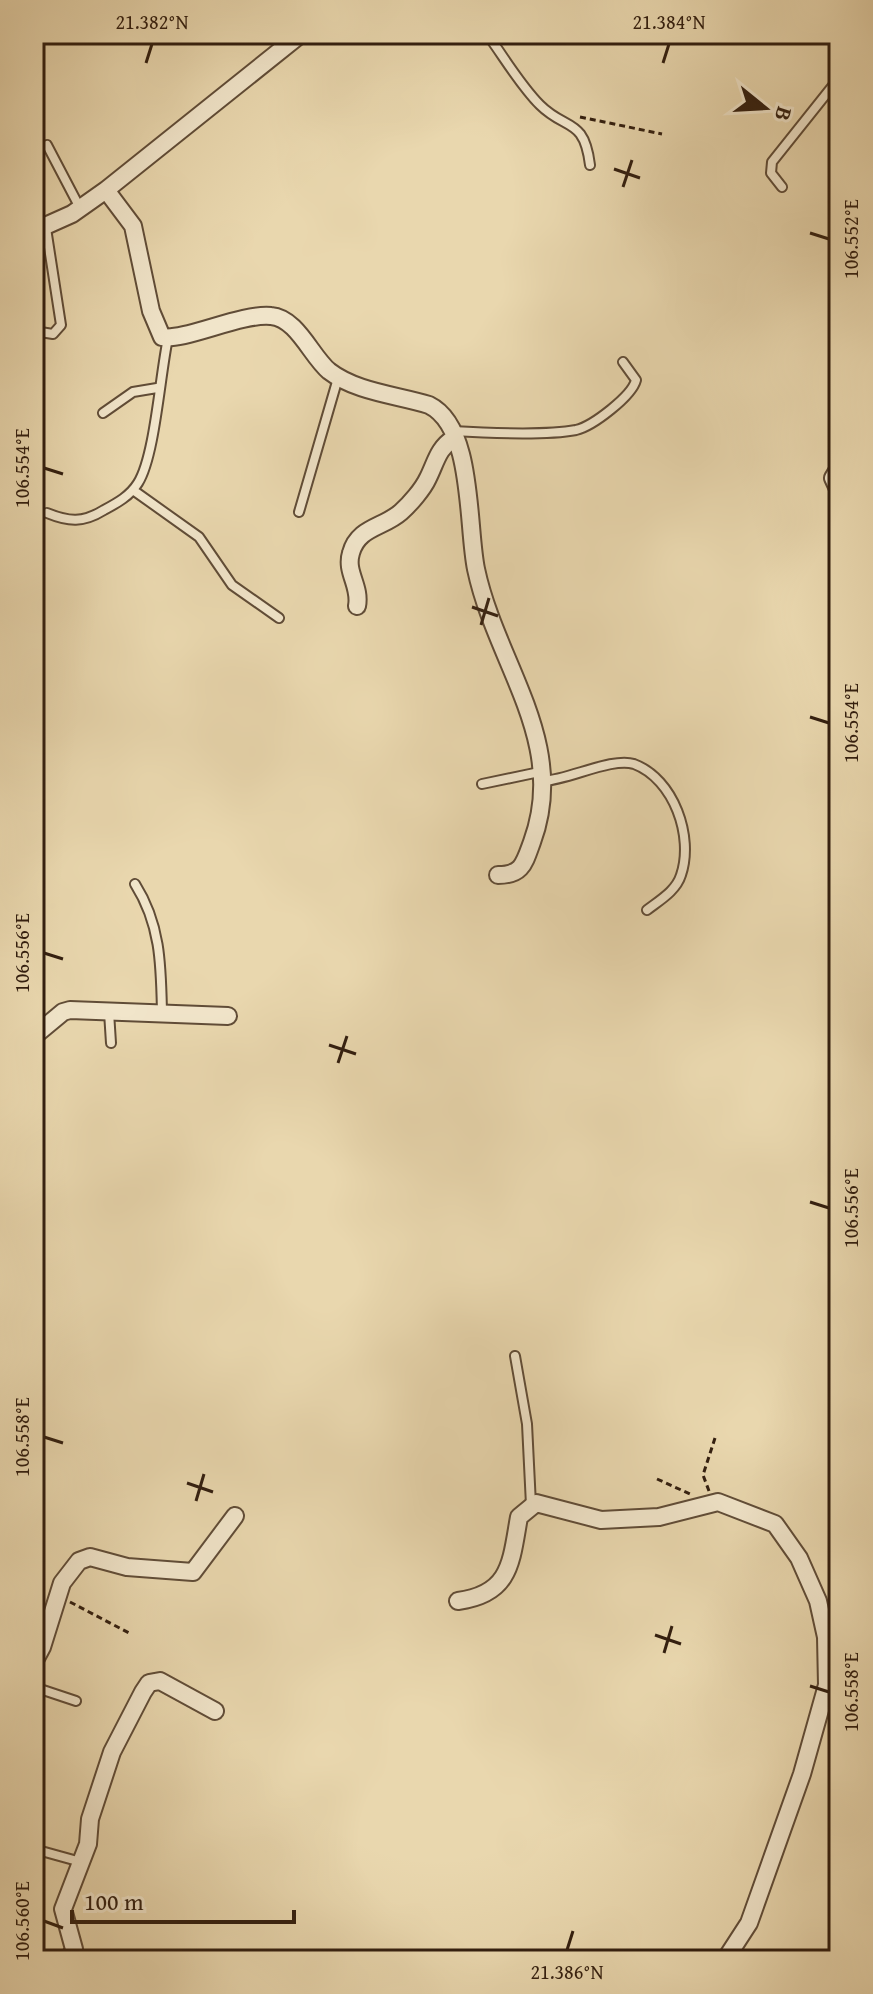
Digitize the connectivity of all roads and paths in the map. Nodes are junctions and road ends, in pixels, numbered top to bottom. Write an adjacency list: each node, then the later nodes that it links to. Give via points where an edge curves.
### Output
1 (301, 34): 9 (street)
2 (487, 34): 4 (lane, via 539,104)
3 (839, 78): 8 (lane, via 772,162 771,173)
4 (561, 117): 5 (path); 7 (lane, via 585,139)
5 (662, 134)
6 (47, 145): 10 (lane)
7 (590, 165)
8 (782, 187)
9 (106, 190): 10 (street); 13 (street, via 133,226 156,331)
10 (80, 208): 11 (street)
11 (40, 230): 12 (lane, via 61,325 49,335)
12 (34, 331)
13 (168, 338): 15 (street, via 271,316 289,324); 16 (lane)
14 (623, 362): 18 (lane, via 636,380 634,388 579,430)
15 (339, 377): 18 (street, via 438,409); 22 (lane)
16 (157, 388): 17 (lane, via 133,392); 20 (lane, via 149,456)
17 (103, 413)
18 (453, 434): 24 (street, via 427,481 403,510 361,533 354,544 349,564 359,590); 26 (street, via 465,473 471,540 484,599 523,697)
19 (839, 468): 21 (street, via 833,478)
20 (133, 490): 23 (lane, via 89,519 67,522); 25 (lane, via 199,537 232,585)
21 (839, 491)
22 (299, 512)
23 (47, 513)
24 (357, 606)
25 (279, 618)
26 (544, 776): 27 (lane); 28 (street, via 535,835 522,868 514,875); 30 (lane, via 580,775 615,762 634,764 670,794 685,850 681,876)
27 (482, 784)
28 (498, 875)
29 (135, 884): 32 (lane, via 150,908 159,941)
30 (647, 910)
31 (109, 1011): 32 (street); 34 (street, via 63,1012); 35 (lane)
32 (162, 1013): 33 (street)
33 (228, 1016)
34 (34, 1036)
35 (111, 1043)
36 (515, 1356): 40 (lane, via 527,1424)
37 (715, 1438): 39 (path, via 703,1475)
38 (657, 1479): 39 (path)
39 (712, 1502): 40 (street, via 659,1517 601,1520 542,1502); 45 (street, via 767,1520 781,1530 799,1558)
40 (531, 1505): 43 (street, via 519,1517 503,1580 477,1599)
41 (235, 1516): 42 (street, via 193,1572 142,1569 90,1557 79,1561)
42 (59, 1595): 46 (path); 47 (street)
43 (458, 1601)
44 (839, 1611): 45 (lane)
45 (821, 1615): 54 (street, via 827,1676 814,1729 749,1923)
46 (131, 1634)
47 (34, 1662)
48 (34, 1687): 49 (lane)
49 (76, 1701)
50 (215, 1711): 52 (street, via 160,1681 149,1683 112,1752)
51 (34, 1849): 52 (lane)
52 (82, 1862): 53 (street, via 63,1909)
53 (75, 1956)
54 (725, 1960)

